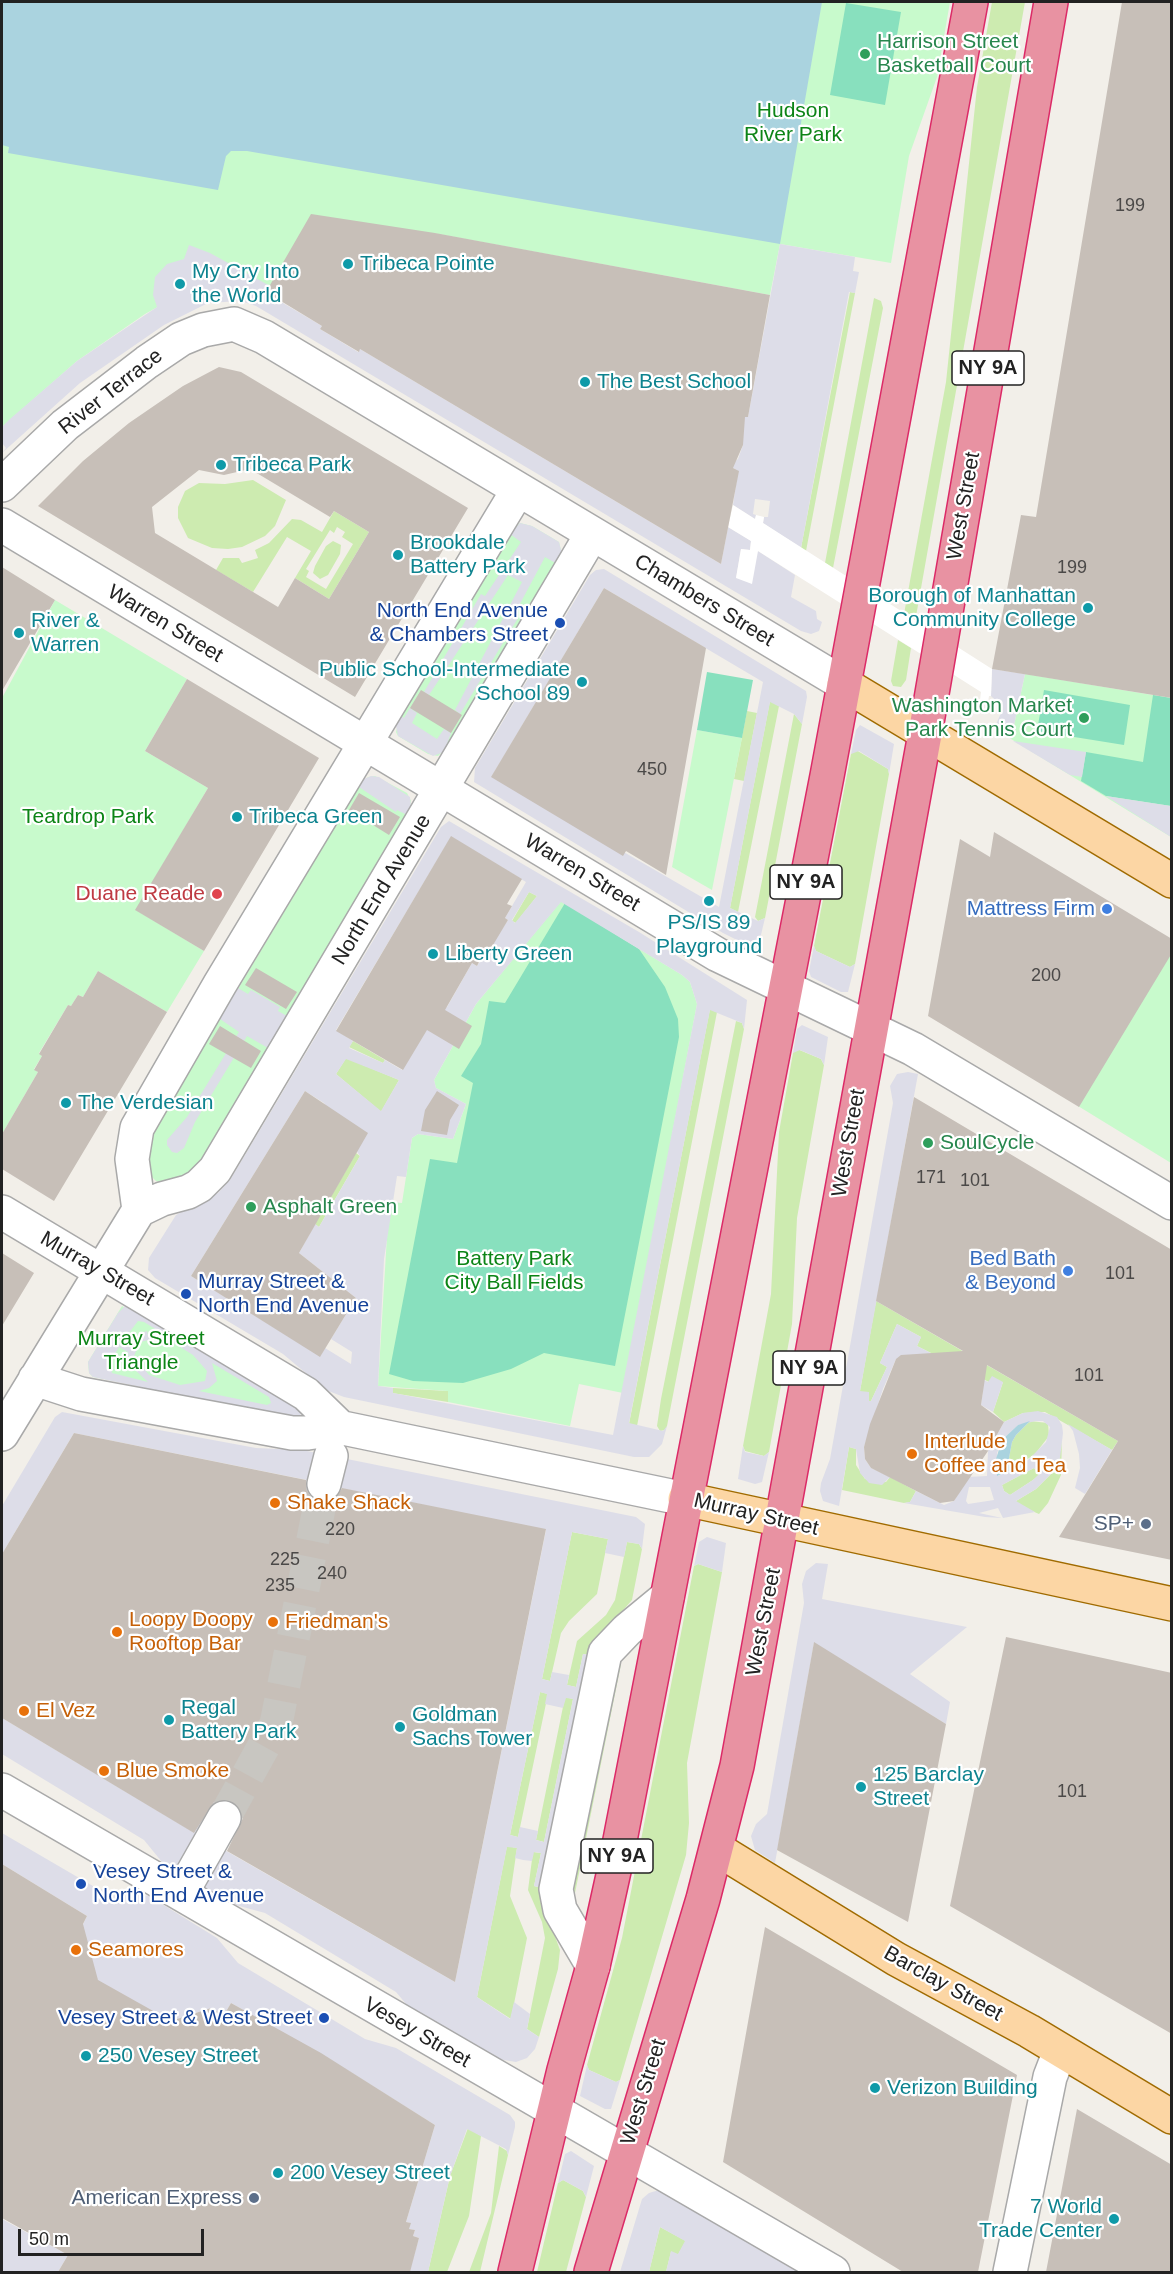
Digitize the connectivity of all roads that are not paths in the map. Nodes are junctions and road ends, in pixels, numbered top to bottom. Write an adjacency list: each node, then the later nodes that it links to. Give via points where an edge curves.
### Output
1 (971, 2): 8 (highway, NY 9A)
2 (1051, 2): 9 (highway, West Street / NY 9A)
3 (234, 324): 4 (street, River Terrace, via 181,339 147,362 65,425); 5 (street, Chambers Street, via 264,337)
4 (2, 485)
5 (518, 490): 7 (street, Chambers Street); 10 (street)
6 (2, 525): 10 (street, Warren Street)
7 (592, 534): 8 (street, Chambers Street); 11 (street, North End Avenue)
8 (844, 684): 9 (main road, Chambers Street); 13 (highway, NY 9A)
9 (925, 734): 12 (main road, Chambers Street); 14 (highway, West Street / NY 9A)
10 (364, 743): 11 (street, Warren Street); 16 (street, via 137,1128 132,1158)
11 (442, 790): 13 (street, Warren Street, via 718,955); 16 (street, North End Avenue, via 215,1170 188,1192 149,1203)
12 (1172, 881)
13 (784, 988): 14 (street, Warren Street); 22 (highway, NY 9A)
14 (870, 1027): 15 (street, Warren Street); 23 (highway, West Street / NY 9A)
15 (1172, 1203)
16 (139, 1210): 18 (street)
17 (2, 1212): 18 (street, Murray Street)
18 (102, 1271): 19 (street); 21 (street, Murray Street, via 306,1394)
19 (35, 1379): 20 (street); 21 (street, Murray Street, via 81,1394 308,1433)
20 (2, 1434)
21 (331, 1455): 22 (street, Murray Street)
22 (685, 1499): 23 (main road, Murray Street); 24 (highway, NY 9A)
23 (782, 1521): 25 (main road, Murray Street); 28 (highway, West Street / NY 9A, via 737,1766)
24 (667, 1596): 30 (highway, NY 9A); 30 (street, via 605,1653 556,1889 560,1910)
25 (1172, 1604)
26 (2, 1790): 32 (street, Vesey Street)
27 (224, 1818): 29 (street)
28 (717, 1850): 31 (main road, Barclay Street, via 896,1959); 34 (highway, West Street / NY 9A)
29 (190, 1878)
30 (593, 1966): 32 (highway, NY 9A)
31 (1060, 2050): 33 (main road, Barclay Street); 38 (street, via 1050,2077)
32 (554, 2112): 34 (street, Vesey Street); 35 (highway, NY 9A)
33 (1172, 2116)
34 (626, 2151): 36 (highway, West Street / NY 9A); 37 (street, Vesey Street)
35 (515, 2272)
36 (591, 2272)
37 (833, 2272)
38 (1010, 2272)

